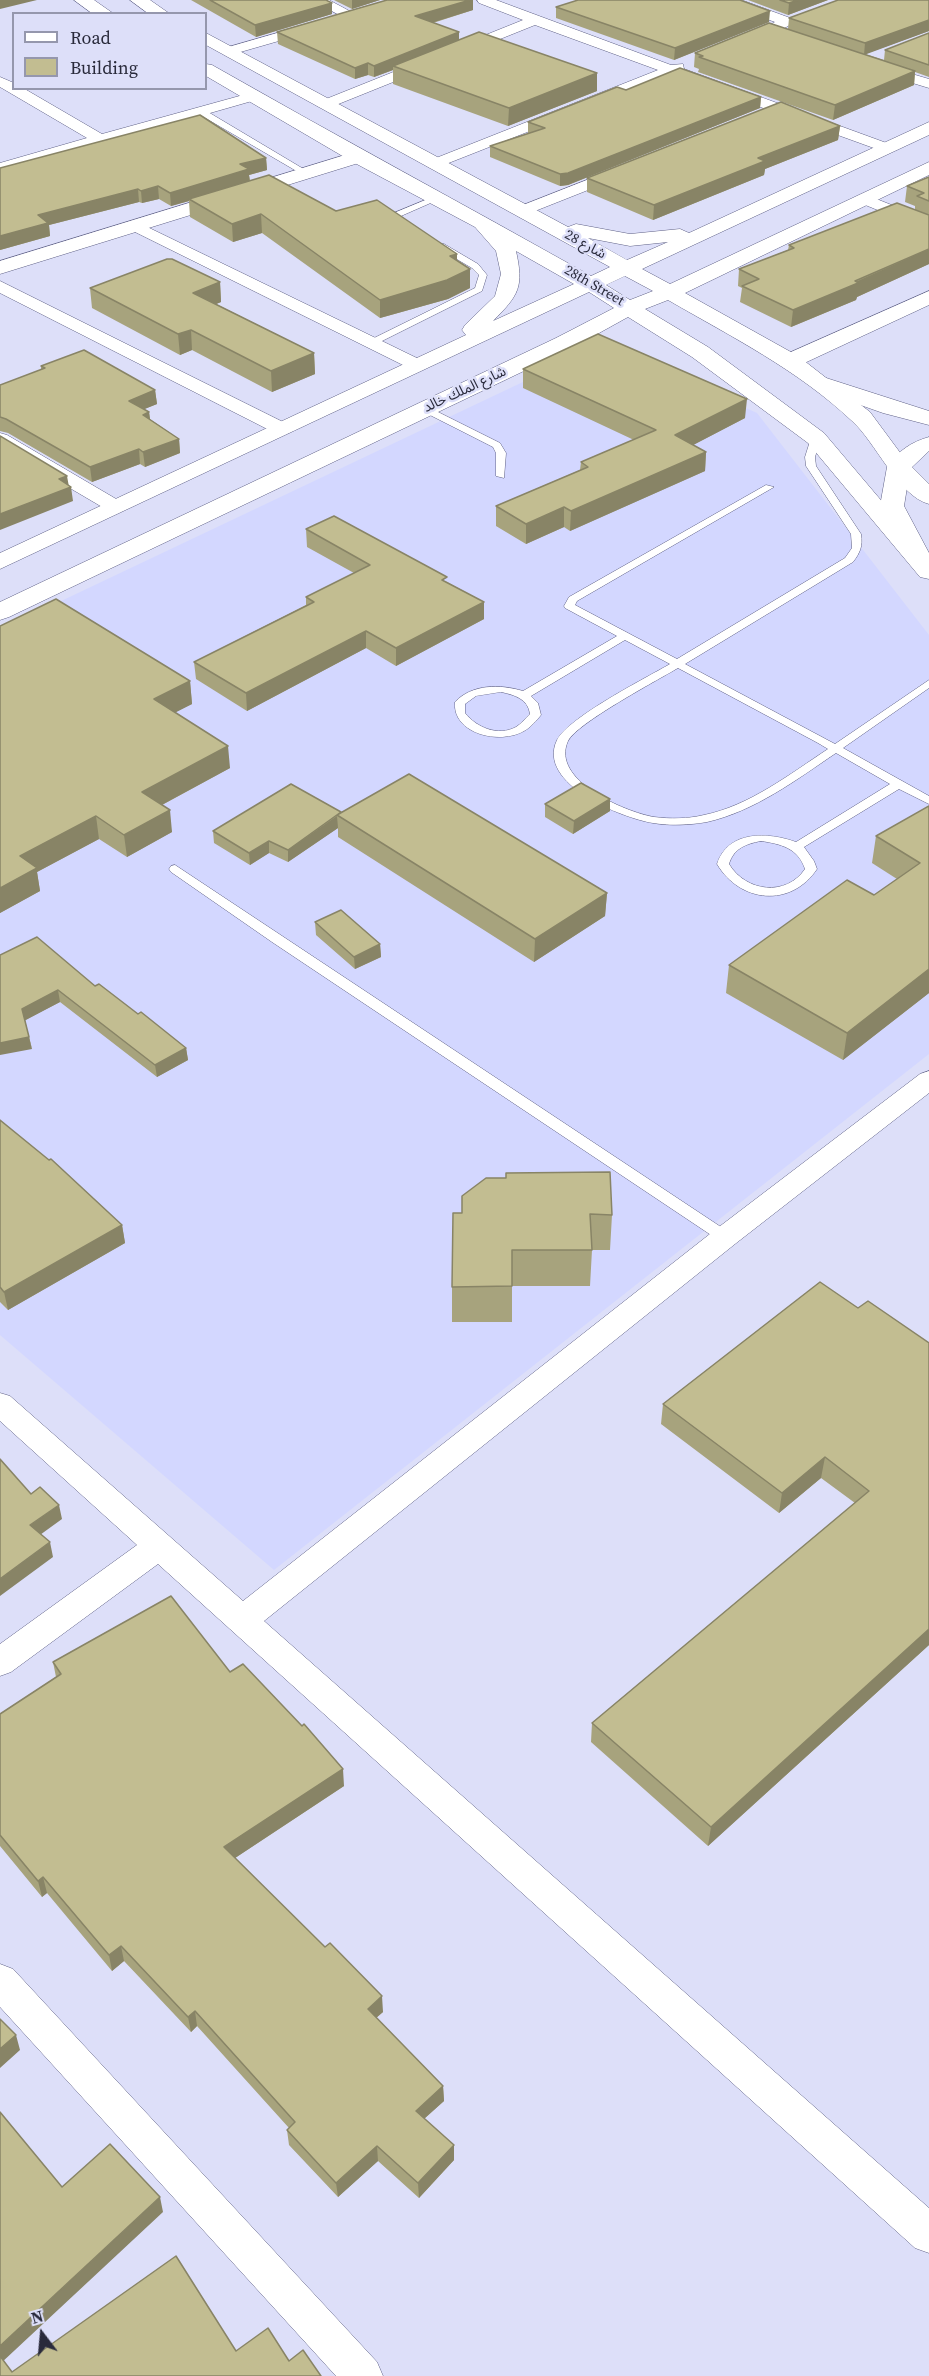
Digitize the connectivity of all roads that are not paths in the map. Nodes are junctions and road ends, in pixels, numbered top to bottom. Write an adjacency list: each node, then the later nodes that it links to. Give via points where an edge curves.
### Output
1 (82, 0): 6 (main road)
2 (138, 0): 7 (main road)
3 (318, 0): 11 (street, via 355,14)
4 (484, 0): 8 (street)
5 (728, 0): 10 (street, via 793,20 762,32)
6 (103, 12)
7 (159, 12)
8 (535, 20): 15 (street); 19 (street)
9 (207, 39): 11 (main road, شارع 28)
10 (810, 45)
11 (230, 51): 19 (main road, شارع 28)
12 (881, 55): 16 (street, via 862,63)
13 (693, 61): 15 (street)
14 (207, 70): 18 (main road, 28th Street)
15 (672, 70): 20 (street); 27 (street)
16 (929, 84)
17 (15, 90): 24 (street)
18 (254, 96): 21 (street); 26 (main road, 28th Street)
19 (326, 104): 27 (main road, شارع 28)
20 (782, 107): 22 (street); 25 (street)
21 (200, 111): 24 (street); 31 (lane)
22 (760, 116)
23 (929, 128): 25 (main road)
24 (99, 140): 29 (street)
25 (887, 148): 38 (main road)
26 (358, 157): 31 (main road); 32 (main road, 28th Street)
27 (436, 163): 34 (main road, شارع 28)
28 (631, 167): 34 (street)
29 (0, 168)
30 (929, 168): 33 (main road, شارع الملك خالد)
31 (308, 174): 36 (main road)
32 (438, 198): 35 (main road, 28th Street); 39 (lane, via 397,215 400,222)
33 (864, 199): 37 (street); 43 (main road, شارع الملك خالد)
34 (529, 213): 38 (main road, via 582,232 630,240); 42 (main road, شارع 28)
35 (480, 221): 44 (main road, 28th Street); 52 (main road, via 506,250 511,274 505,298)
36 (135, 226): 41 (main road); 50 (street)
37 (929, 226)
38 (719, 227): 42 (main road)
39 (418, 233)
40 (428, 238): 50 (lane, via 476,266 483,275 479,289)
41 (0, 268)
42 (628, 268): 44 (main road); 46 (main road, شارع 28)
43 (713, 270): 46 (main road, شارع الملك خالد); 49 (main road, via 697,284 698,296)
44 (590, 284): 48 (main road, 28th Street); 52 (main road)
45 (0, 286): 59 (street)
46 (670, 292): 48 (main road, شارع الملك خالد); 49 (main road, شارع 28)
47 (929, 297): 54 (main road)
48 (631, 307): 51 (main road, شارع الملك خالد); 53 (main road, 28th Street)
49 (715, 319): 54 (main road, شارع 28)
50 (371, 343): 55 (street)
51 (564, 343): 53 (main road, via 607,335 629,336); 57 (main road, شارع الملك خالد)
52 (445, 352): 55 (main road)
53 (700, 352): 60 (main road, 28th Street)
54 (790, 361): 56 (main road, شارع 28)
55 (417, 365): 59 (main road)
56 (823, 384): 58 (main road); 63 (main road, شارع 28, via 862,417)
57 (425, 409): 64 (lane, via 497,446 501,453); 70 (main road, شارع الملك خالد)
58 (929, 418)
59 (282, 429): 67 (main road)
60 (816, 438): 69 (main road, 28th Street); 72 (lane, via 811,466 856,534 856,552)
61 (0, 439): 67 (street)
62 (929, 444): 63 (main road, via 919,447)
63 (899, 467): 66 (main road, شارع 28); 69 (main road, via 892,506)
64 (501, 476)
65 (769, 487): 71 (lane, via 573,599 569,606)
66 (929, 496)
67 (116, 507): 68 (main road)
68 (0, 562)
69 (925, 567)
70 (0, 612)
71 (625, 636): 72 (lane); 74 (lane)
72 (680, 664): 75 (lane); 75 (lane, via 567,733 560,745 559,760 570,781 634,815 654,820 705,819 734,811 762,796)
73 (929, 683): 75 (lane)
74 (524, 695): 74 (lane, via 501,689 476,692 460,703 457,710 459,717 475,729 500,734 523,728 536,715 532,701)
75 (836, 748): 76 (lane)
76 (898, 784): 77 (lane); 78 (lane)
77 (929, 801)
78 (796, 847): 78 (lane, via 774,839 748,840 729,849 723,864 732,879 742,885 767,891 786,889 801,883 811,869 805,853)
79 (175, 869): 81 (lane)
80 (929, 1080): 81 (street)
81 (725, 1237): 84 (street)
82 (0, 1404): 83 (street)
83 (159, 1546): 84 (street); 85 (street)
84 (242, 1620): 87 (street)
85 (0, 1662)
86 (0, 1981): 88 (street)
87 (929, 2234)
88 (363, 2376)

